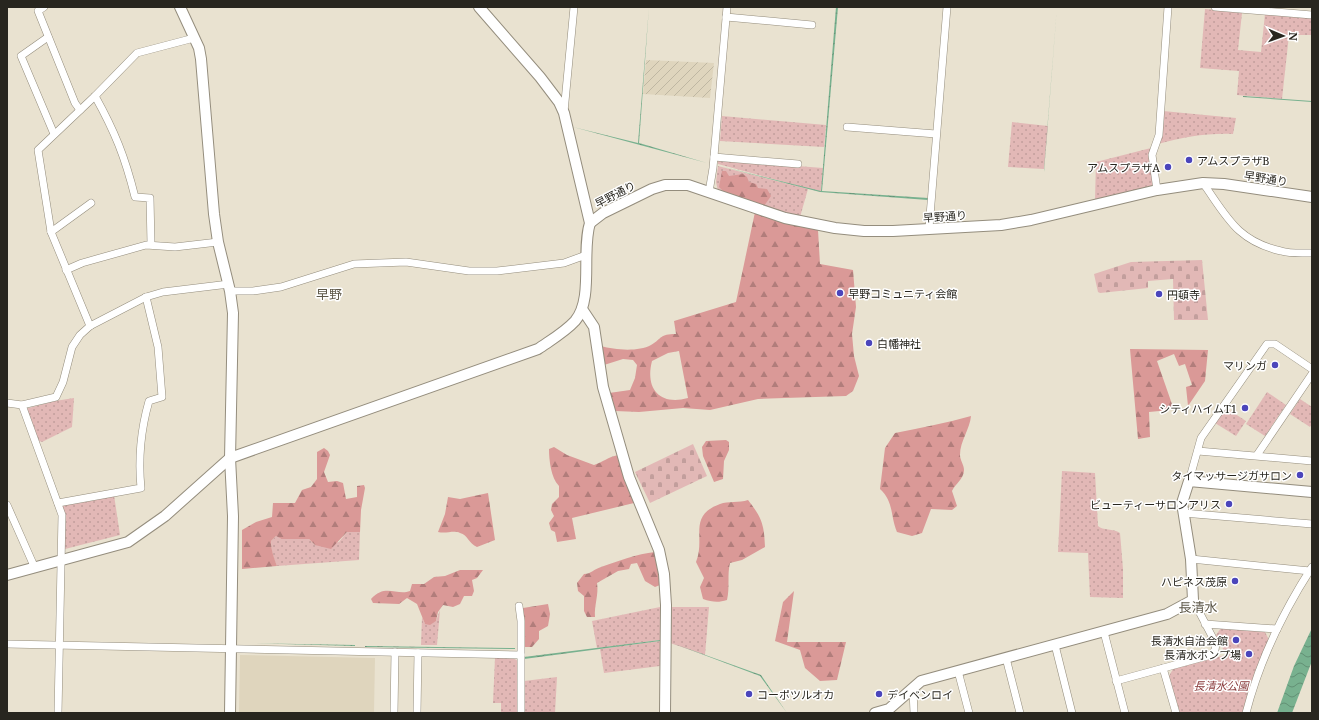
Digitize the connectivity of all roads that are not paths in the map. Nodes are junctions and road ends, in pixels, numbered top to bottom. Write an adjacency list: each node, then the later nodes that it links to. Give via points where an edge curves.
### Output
1 (44, 7): 12 (street, via 38,11)
2 (180, 7): 13 (street)
3 (479, 7): 16 (street, via 552,92)
4 (574, 7): 16 (street)
5 (726, 7): 10 (street)
6 (947, 7): 19 (street)
7 (1168, 7): 23 (street, via 1159,135 1152,155)
8 (1215, 7): 9 (street)
9 (1312, 15)
10 (726, 17): 11 (street); 20 (street)
11 (812, 24)
12 (48, 37): 15 (street); 18 (street, via 21,56)
13 (194, 38): 14 (street, via 137,53); 30 (street, via 201,59)
14 (95, 96): 15 (street); 31 (street, via 121,147 135,197 150,198)
15 (80, 110): 18 (street)
16 (564, 113): 27 (street)
17 (847, 127): 19 (street)
18 (54, 134): 29 (street, via 38,150)
19 (936, 134): 28 (street)
20 (714, 157): 21 (street); 24 (street)
21 (798, 164)
22 (1203, 183): 23 (street, 早野通り); 25 (street, 早野通り); 32 (street, via 1245,237 1282,252)
23 (1157, 190): 28 (street, 早野通り, via 1001,225)
24 (709, 192): 27 (street, 早野通り, via 688,186 665,185 603,212); 28 (street, 早野通り, via 785,218 835,228 892,231)
25 (1312, 197)
26 (91, 203): 29 (street)
27 (590, 223): 33 (street)
28 (929, 228)
29 (51, 232): 34 (street)
30 (218, 242): 31 (street, via 175,247); 35 (street)
31 (151, 244): 34 (street, via 82,263)
32 (1312, 253)
33 (586, 255): 35 (street, via 564,263 497,271 469,271 406,262 354,264 281,287 253,291); 37 (street)
34 (66, 270): 38 (street)
35 (230, 287): 36 (street, via 163,292); 45 (street, via 233,314)
36 (146, 296): 38 (street); 49 (street, via 158,347 162,397 149,401 144,419 139,471 141,488)
37 (582, 309): 45 (street, via 565,331 538,349); 80 (street, via 594,327 603,387 629,477 659,550 664,574)
38 (90, 326): 42 (street, via 72,347 63,382 56,397)
39 (1312, 369): 43 (street, via 1275,344 1267,344 1201,438)
40 (1312, 374): 44 (street)
41 (7, 403): 42 (street)
42 (22, 405): 49 (street)
43 (1198, 451): 44 (street); 47 (street)
44 (1257, 455): 46 (street)
45 (230, 458): 53 (street, via 190,496 140,535 128,542); 66 (street, via 233,516)
46 (1312, 461)
47 (1189, 481): 48 (street); 51 (street, via 1182,503)
48 (1312, 492)
49 (58, 503): 53 (street, via 62,515)
50 (7, 506): 55 (street)
51 (1183, 513): 52 (street); 54 (street)
52 (1312, 524)
53 (62, 559): 55 (street); 65 (street)
54 (1191, 559): 56 (street); 58 (street)
55 (34, 566): 57 (street)
56 (1311, 569): 61 (street)
57 (7, 575)
58 (1193, 600): 60 (street); 62 (street, via 1167,614)
59 (519, 606): 69 (street)
60 (1206, 624): 61 (street); 71 (street, via 1216,644 1211,655)
61 (1277, 629): 88 (street, via 1256,680)
62 (1104, 632): 64 (street); 73 (street)
63 (7, 644): 65 (street)
64 (1054, 645): 70 (street); 85 (street)
65 (59, 646): 66 (street); 75 (street)
66 (232, 648): 67 (street); 76 (street)
67 (396, 652): 68 (street); 77 (street)
68 (418, 652): 69 (street); 78 (street)
69 (521, 655): 79 (street)
70 (1006, 658): 72 (street); 84 (street)
71 (1163, 668): 73 (street); 87 (street)
72 (958, 671): 74 (street, via 921,681); 83 (street)
73 (1116, 680): 86 (street)
74 (912, 690): 81 (street, via 889,709); 82 (street)
75 (58, 713)
76 (230, 713)
77 (394, 713)
78 (417, 713)
79 (521, 713)
80 (665, 713)
81 (875, 713)
82 (914, 713)
83 (969, 713)
84 (1020, 713)
85 (1072, 713)
86 (1125, 713)
87 (1176, 713)
88 (1246, 713)

